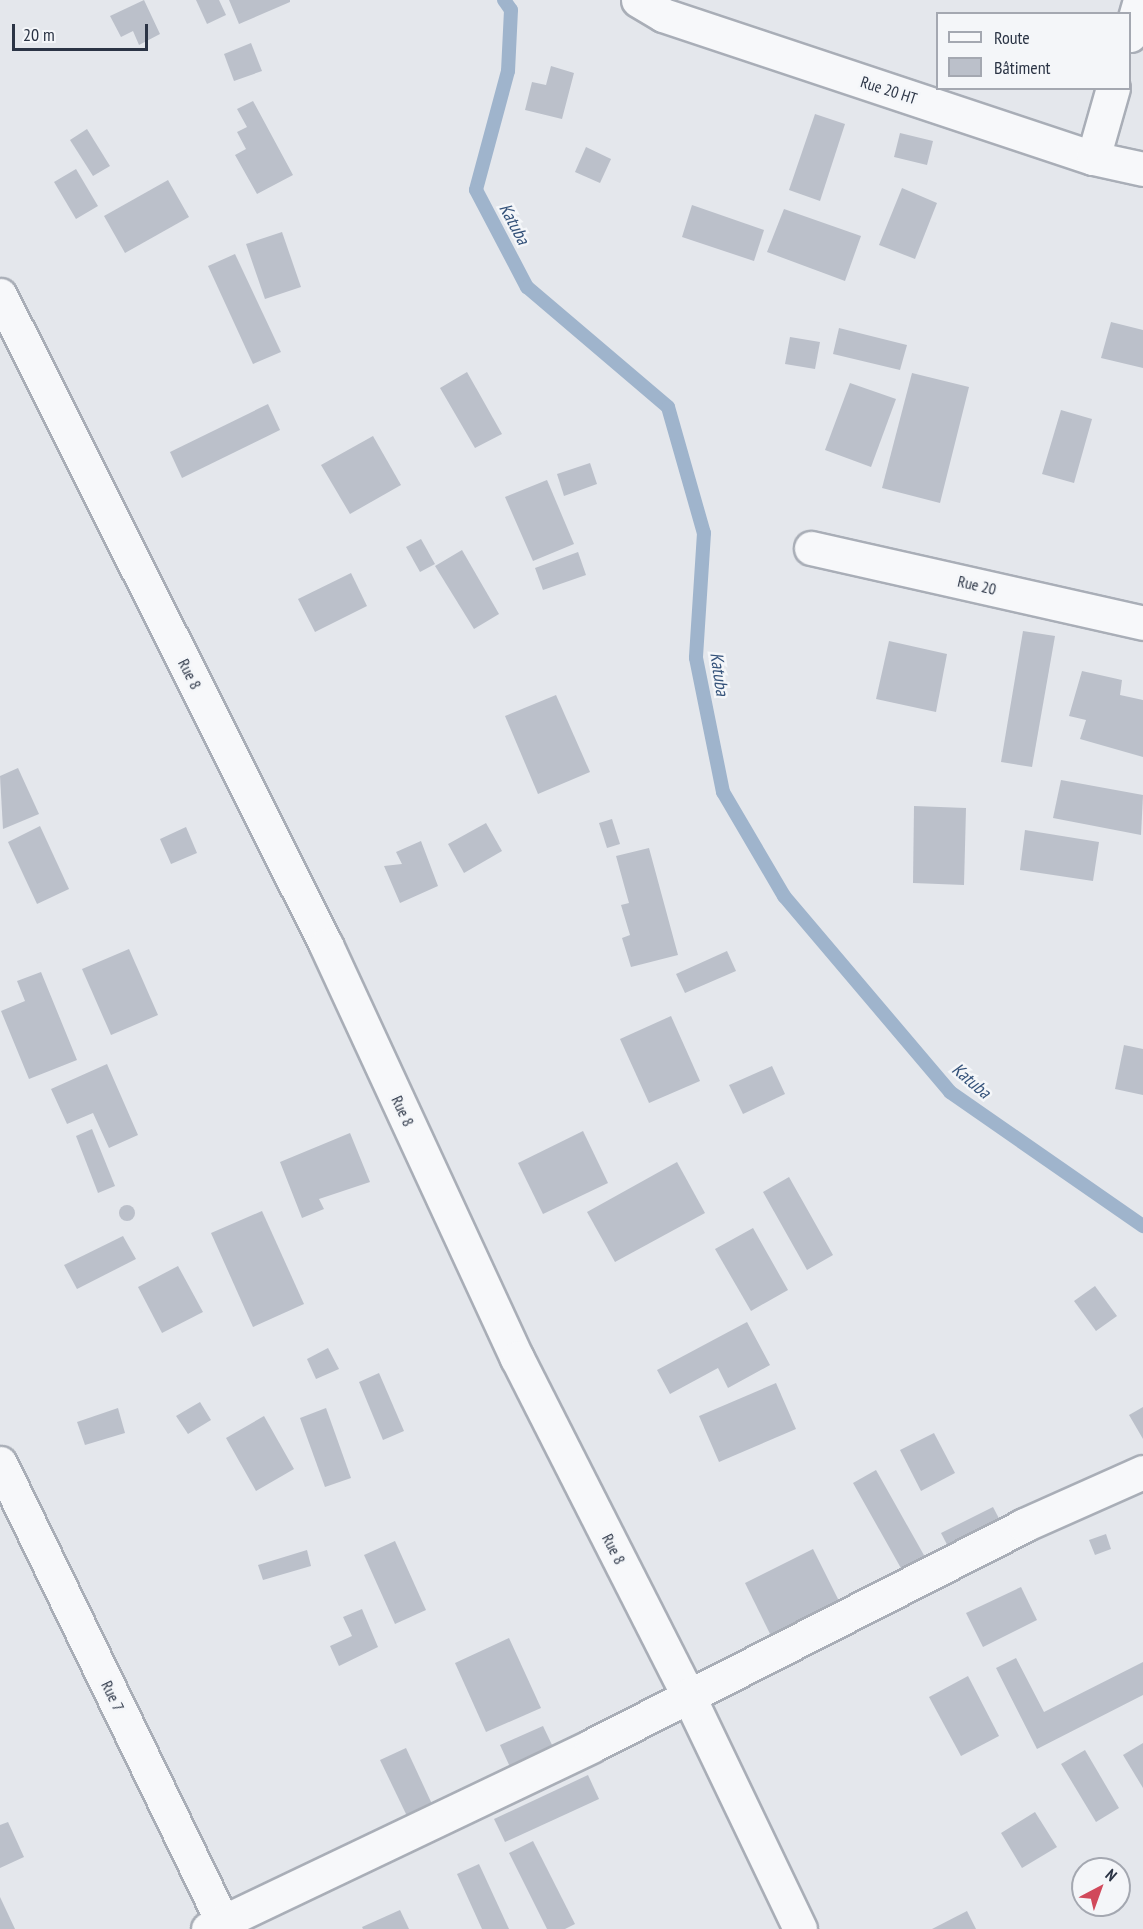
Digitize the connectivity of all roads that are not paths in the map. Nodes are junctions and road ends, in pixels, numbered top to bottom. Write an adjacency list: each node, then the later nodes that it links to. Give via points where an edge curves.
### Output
1 (1140, 0): 3 (street)
2 (656, 5): 5 (street, Rue 20 HT)
3 (1131, 32)
4 (1112, 90): 5 (street)
5 (1093, 158): 6 (street, Rue 20 HT)
6 (1143, 169)
7 (0, 295): 12 (street, Rue 8, via 326,945 517,1358)
8 (811, 548): 9 (street, Rue 20)
9 (1143, 622)
10 (0, 1463): 13 (street, Rue 7)
11 (1143, 1472): 12 (street, via 1024,1525 819,1633)
12 (688, 1695): 13 (street); 14 (street, Rue 8)
13 (219, 1926)
14 (800, 1929)

